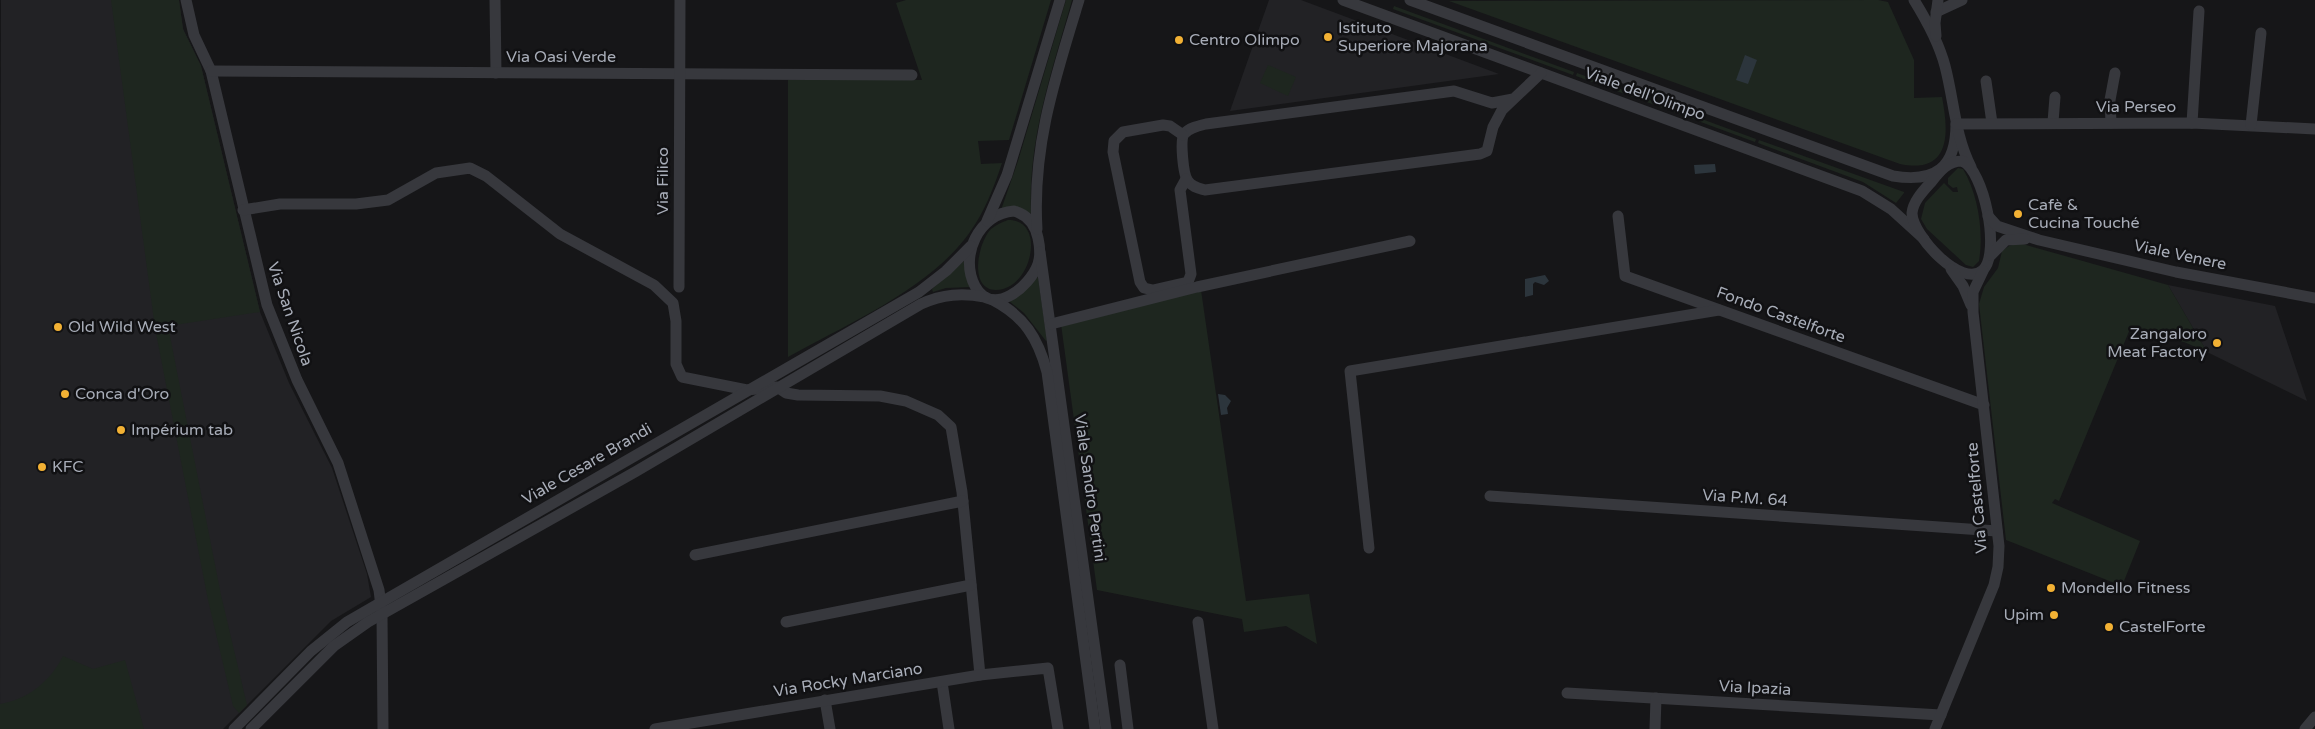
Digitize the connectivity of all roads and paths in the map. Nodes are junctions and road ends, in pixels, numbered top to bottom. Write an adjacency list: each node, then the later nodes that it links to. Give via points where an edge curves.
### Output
1 (495, 0): 15 (street)
2 (680, 0): 18 (street, Via Filico)
3 (1060, 0): 37 (street, via 1007,175)
4 (1079, 0): 38 (street, via 1053,83 1042,132 1036,196)
5 (1343, 0): 16 (street, Viale dell'Olimpo)
6 (1410, 0): 32 (street, Viale dell'Olimpo, via 1881,172 1904,178 1921,178)
7 (1914, 0): 13 (street)
8 (1962, 0): 10 (street)
9 (189, 1): 14 (street, Via San Nicola, via 194,35)
10 (1937, 6): 13 (street)
11 (2199, 11): 26 (street)
12 (2262, 33): 28 (street)
13 (1938, 45): 27 (street)
14 (211, 71): 15 (street, Via Oasi Verde); 34 (street, Via San Nicola)
15 (496, 73): 18 (street, Via Oasi Verde)
16 (1541, 73): 22 (street); 39 (street, Viale dell'Olimpo, via 1862,190 1892,209)
17 (2115, 73): 25 (street, via 2110,100)
18 (680, 74): 19 (street, Via Oasi Verde); 47 (street, Via Filico)
19 (912, 75)
20 (1986, 81): 24 (street)
21 (2055, 97): 23 (street)
22 (1513, 99): 30 (street, via 1492,103 1454,91 1206,124); 33 (street, via 1502,110 1493,127 1487,151 1480,154 1205,190 1194,187)
23 (2053, 122): 24 (street, Via Perseo); 25 (street, Via Perseo)
24 (1992, 123): 27 (street, Via Perseo)
25 (2111, 123): 26 (street, Via Perseo)
26 (2192, 123): 28 (street, Via Perseo)
27 (1956, 124): 31 (street); 32 (street, via 1952,151)
28 (2251, 125): 29 (street, Via Perseo)
29 (2315, 129)
30 (1183, 135): 33 (street, via 1181,144); 33 (street, via 1163,125 1123,132 1114,141 1115,161 1140,282 1144,288 1154,290 1188,282 1191,274 1180,190)
31 (1972, 168): 32 (street, via 1959,161); 36 (street)
32 (1942, 169): 39 (street, via 1919,196 1913,210 1914,224)
33 (1186, 179)
34 (243, 210): 54 (street, via 280,204 356,204 388,200 436,173 470,168 486,176 560,234 654,285 673,303 676,364 682,377); 62 (street, Via San Nicola, via 266,305 297,380 338,463)
35 (1618, 216): 50 (street, Fondo Castelforte, via 1625,276)
36 (1988, 216): 40 (street, Viale Venere, via 1998,226); 44 (street)
37 (986, 223): 38 (street, via 1000,214 1014,211 1029,218); 42 (street)
38 (1037, 231): 43 (street)
39 (1924, 240): 45 (street)
40 (2039, 240): 44 (street, Viale Venere, via 2006,240); 49 (street, Viale Venere, via 2176,272)
41 (1410, 241): 52 (street, via 1197,287)
42 (971, 246): 48 (street, via 969,264 972,279 979,292); 54 (street, Viale Cesare Brandi, via 946,272 919,292)
43 (1040, 252): 48 (street, via 1034,273 1027,283 1012,295); 52 (street, Viale Sandro Pertini)
44 (1991, 255): 46 (street)
45 (1944, 259): 46 (street, via 1962,274); 51 (street, Via Castelforte, via 1962,286)
46 (1983, 271): 51 (street, Via Castelforte, via 1973,292)
47 (679, 287)
48 (989, 298): 53 (street, Viale Cesare Brandi, via 956,294 934,298); 82 (street, Viale Sandro Pertini, via 1025,323 1045,365)
49 (2315, 298)
50 (1719, 310): 55 (street, Fondo Castelforte); 59 (street, via 1350,370)
51 (1973, 312): 55 (street, Via Castelforte)
52 (1051, 324): 83 (street, Viale Sandro Pertini)
53 (777, 387): 54 (street); 57 (street, via 798,395 880,396 906,400 938,415 951,427); 63 (street, Viale Cesare Brandi, via 635,472)
54 (747, 390): 62 (street, Viale Cesare Brandi)
55 (1984, 405): 58 (street, Via Castelforte)
56 (1490, 496): 58 (street, Via P.M. 64)
57 (963, 502): 60 (street); 61 (street)
58 (1997, 532): 72 (street, Via Castelforte, via 1999,557 1994,585)
59 (1369, 548)
60 (695, 555)
61 (971, 585): 64 (street); 67 (street)
62 (382, 601): 63 (street, Via San Nicola); 75 (street, Viale Cesare Brandi, via 324,640)
63 (382, 614): 76 (street, Viale Cesare Brandi, via 334,646); 77 (street)
64 (786, 622)
65 (1198, 622): 85 (street)
66 (1120, 665): 84 (street)
67 (980, 675): 68 (street, Via Rocky Marciano); 81 (street, Via Rocky Marciano, via 1048,668)
68 (942, 682): 71 (street, Via Rocky Marciano); 80 (street)
69 (1568, 693): 70 (street, Via Ipazia)
70 (1656, 698): 72 (street, Via Ipazia); 86 (street)
71 (825, 700): 74 (street, Via Rocky Marciano); 79 (street)
72 (1941, 715): 87 (street, Via Castelforte)
73 (2315, 717): 88 (street)
74 (721, 723): 78 (street, Via Rocky Marciano)
75 (234, 729)
76 (251, 729)
77 (384, 729)
78 (654, 729)
79 (830, 729)
80 (949, 729)
81 (1058, 729)
82 (1095, 729)
83 (1106, 729)
84 (1128, 729)
85 (1213, 729)
86 (1655, 729)
87 (1935, 729)
88 (2304, 729)

